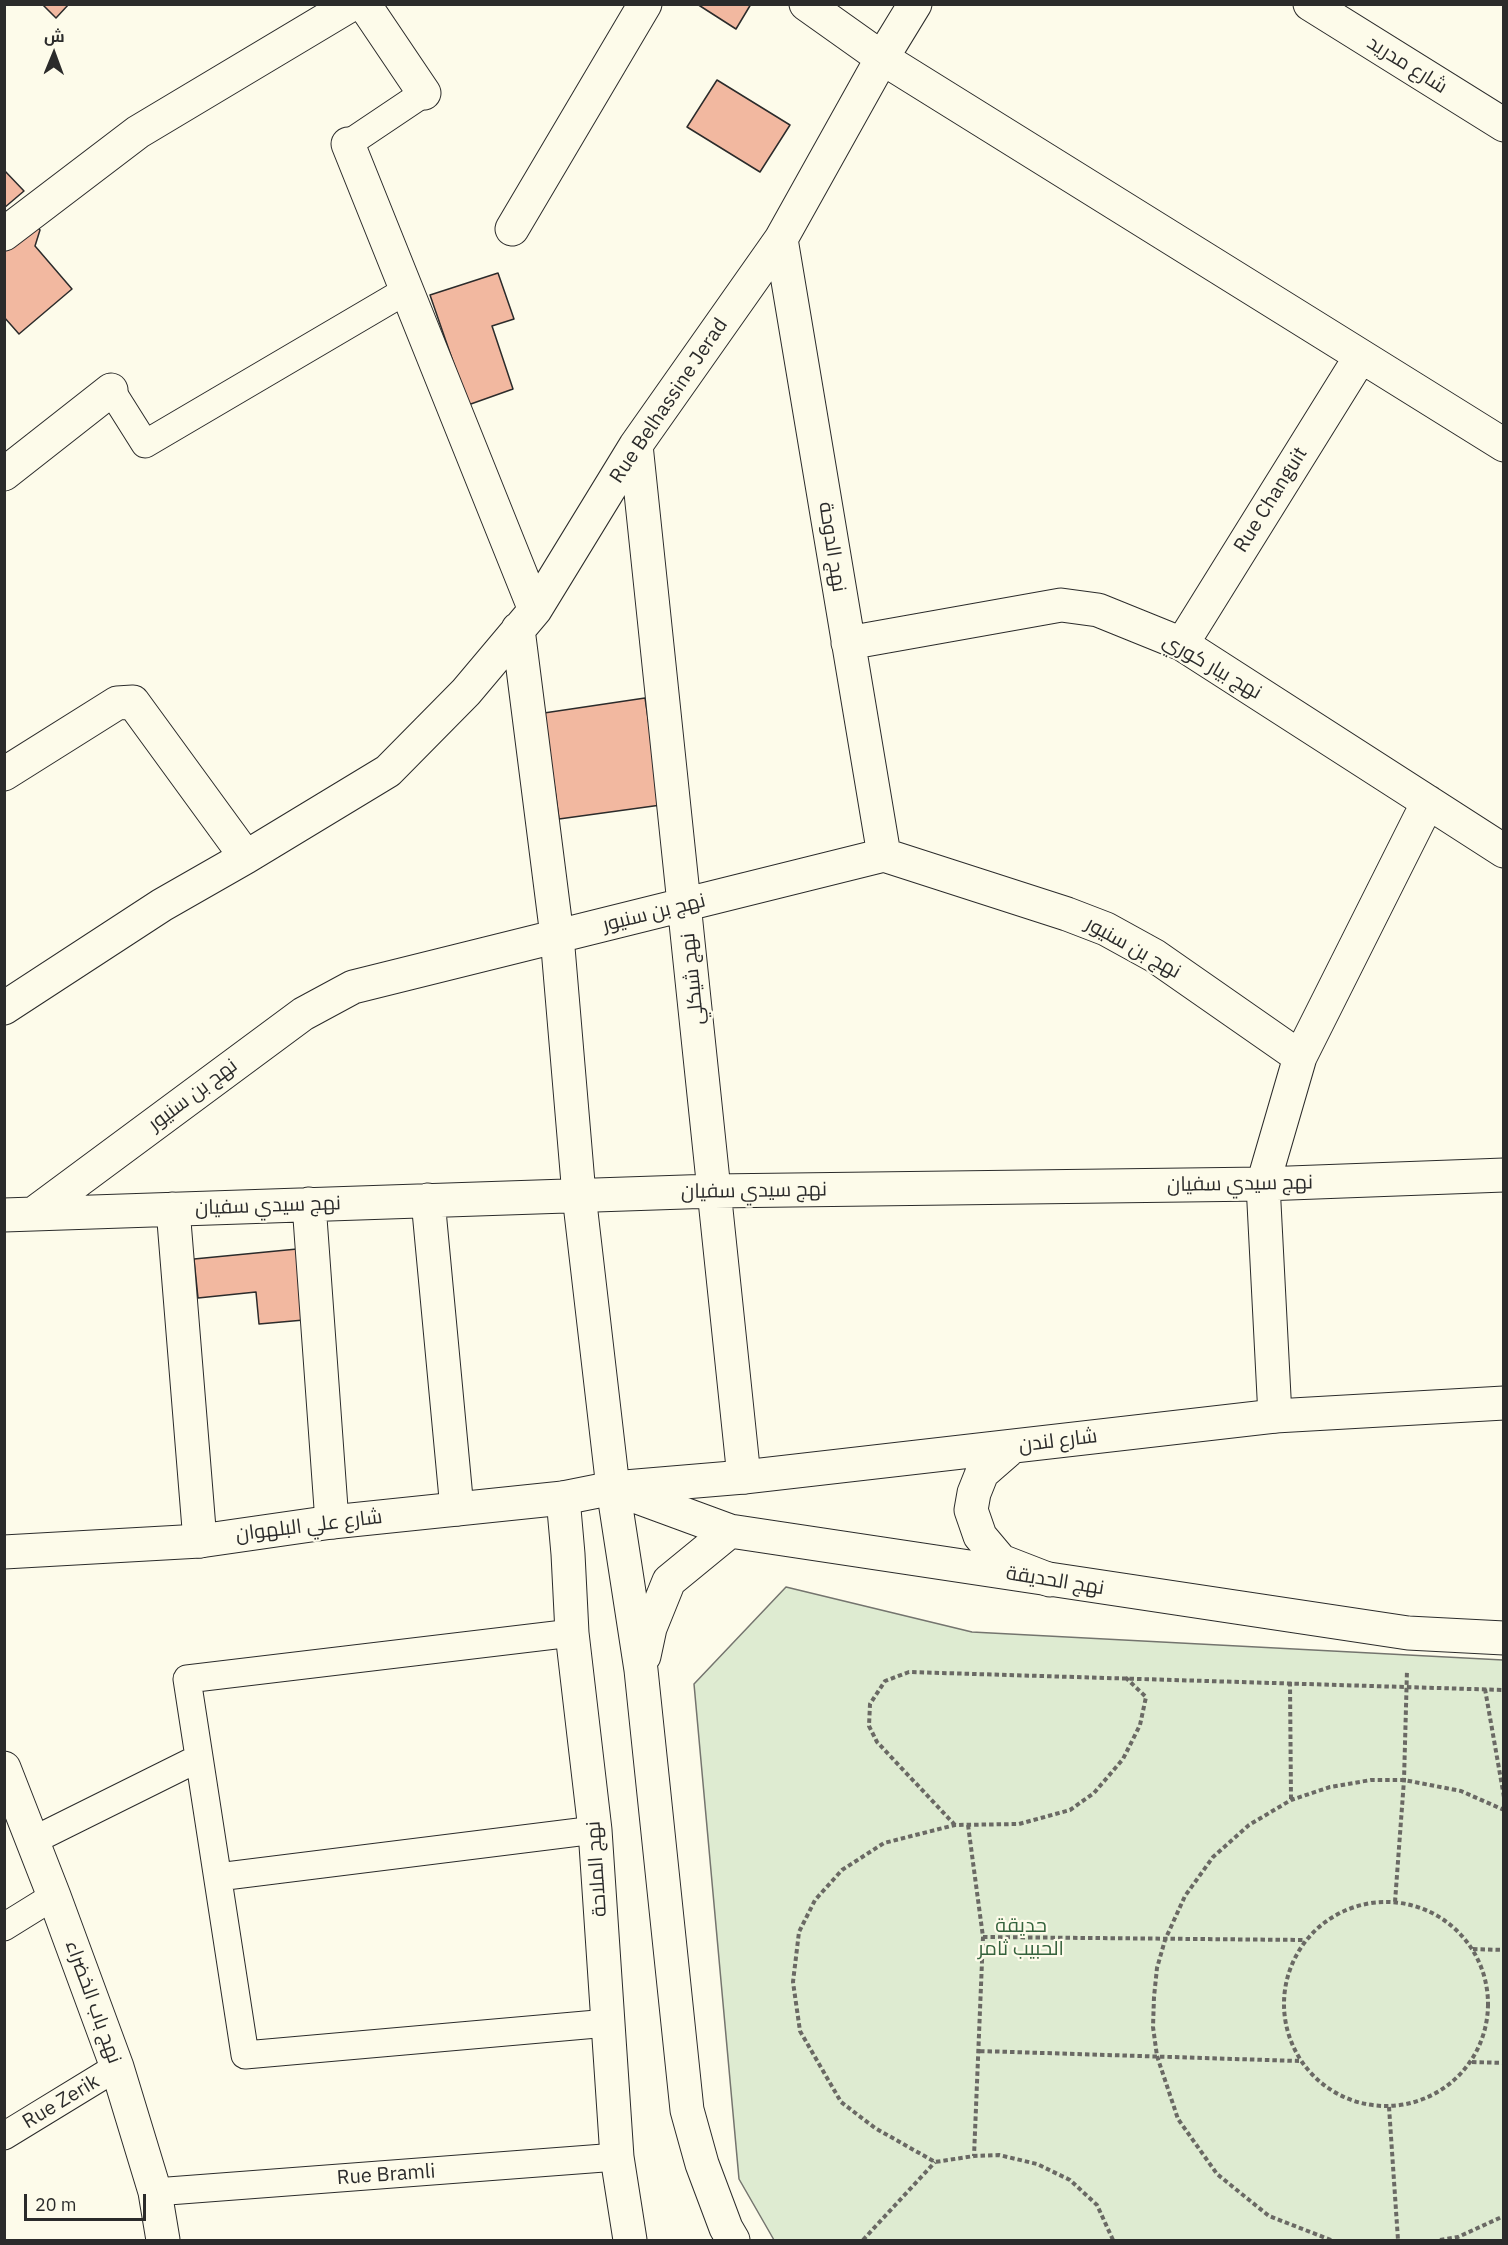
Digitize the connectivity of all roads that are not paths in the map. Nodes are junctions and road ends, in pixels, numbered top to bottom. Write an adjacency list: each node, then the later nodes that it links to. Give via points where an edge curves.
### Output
1 (352, 4): 12 (street, via 138,132)
2 (364, 4): 8 (street)
3 (645, 4): 11 (street)
4 (806, 4): 7 (street)
5 (915, 4): 7 (street, Rue Belhassine Jerad)
6 (1310, 4): 9 (street, شارع مدريد)
7 (882, 58): 13 (street, Rue Belhassine Jerad); 15 (street)
8 (424, 93): 10 (street)
9 (1503, 125)
10 (348, 144): 14 (street)
11 (512, 229)
12 (4, 234)
13 (781, 238): 17 (street, Rue Belhassine Jerad); 21 (street, نهج الدوحة)
14 (406, 290): 16 (street, via 145,444); 20 (street)
15 (1361, 356): 18 (street); 22 (street, Rue Changuit)
16 (111, 390): 19 (street)
17 (636, 445): 20 (street, Rue Belhassine Jerad); 28 (street, نهج شيكلي)
18 (1503, 445)
19 (4, 474)
20 (527, 619): 27 (street, Rue Belhassine Jerad, via 466,692 388,771); 29 (street)
21 (848, 643): 22 (street, نهج بيار كوري, via 1061,605 1098,610); 26 (street, نهج الدوحة)
22 (1182, 644): 24 (street, نهج بيار كوري)
23 (4, 774): 27 (street, via 117,703 133,702)
24 (1428, 802): 25 (street, نهج بيار كوري); 31 (street)
25 (1503, 851)
26 (884, 855): 28 (street, نهج بن سنيور); 31 (street, نهج بن سنيور, via 1106,929 1155,956)
27 (246, 857): 30 (street, Rue Belhassine Jerad, via 162,905)
28 (686, 906): 29 (street, نهج بن سنيور); 34 (street, نهج شيكلي)
29 (557, 936): 35 (street); 39 (street, نهج بن سنيور, via 383,978 327,999)
30 (4, 1008)
31 (1300, 1057): 33 (street)
32 (1503, 1175): 33 (street, نهج سيدي سفيان)
33 (1263, 1185): 34 (street, نهج سيدي سفيان); 41 (street)
34 (714, 1191): 35 (street, نهج سيدي سفيان); 43 (street, نهج شيكلي)
35 (579, 1195): 36 (street, نهج سيدي سفيان); 44 (street)
36 (428, 1200): 37 (street, نهج سيدي سفيان); 46 (street)
37 (309, 1204): 38 (street, نهج سيدي سفيان); 47 (street)
38 (173, 1209): 39 (street, نهج سيدي سفيان); 49 (street)
39 (19, 1214)
40 (1503, 1403): 41 (street, شارع لندن)
41 (1275, 1416): 42 (street, شارع لندن)
42 (1013, 1446): 43 (street, شارع لندن); 51 (street, via 982,1473 971,1510 980,1536 1001,1561)
43 (744, 1477): 44 (street, شارع لندن)
44 (613, 1488): 45 (street, شارع علي البلهوان); 48 (street, نهج الحديقة); 54 (street)
45 (563, 1498): 46 (street, شارع علي البلهوان); 52 (street, نهج الملاحة)
46 (457, 1509): 47 (street, شارع علي البلهوان)
47 (332, 1522): 49 (street, شارع علي البلهوان)
48 (730, 1531): 51 (street, نهج الحديقة); 54 (street, via 669,1581 650,1628)
49 (200, 1541): 50 (street, شارع علي البلهوان)
50 (4, 1552)
51 (1050, 1580): 53 (street, نهج الحديقة, via 1408,1633)
52 (572, 1633): 55 (street, via 187,1679); 57 (street, نهج الملاحة)
53 (1503, 1638)
54 (640, 1670): 69 (street, via 687,2110 702,2164)
55 (199, 1758): 58 (street); 59 (street)
56 (4, 1768): 58 (street, نهج باب الخضراء)
57 (595, 1830): 59 (street); 62 (street, نهج الملاحة)
58 (32, 1841): 60 (street, نهج باب الخضراء)
59 (218, 1876): 62 (street, via 245,2055)
60 (54, 1896): 61 (street); 63 (street, نهج باب الخضراء)
61 (4, 1927)
62 (608, 2023): 65 (street, نهج الملاحة)
63 (117, 2067): 64 (street, Rue Zerik); 66 (street, نهج باب الخضراء)
64 (4, 2136)
65 (617, 2157): 66 (street, Rue Bramli); 68 (street, نهج الملاحة)
66 (155, 2192): 67 (street, نهج باب الخضراء)
67 (163, 2241)
68 (630, 2241)
69 (733, 2241)

